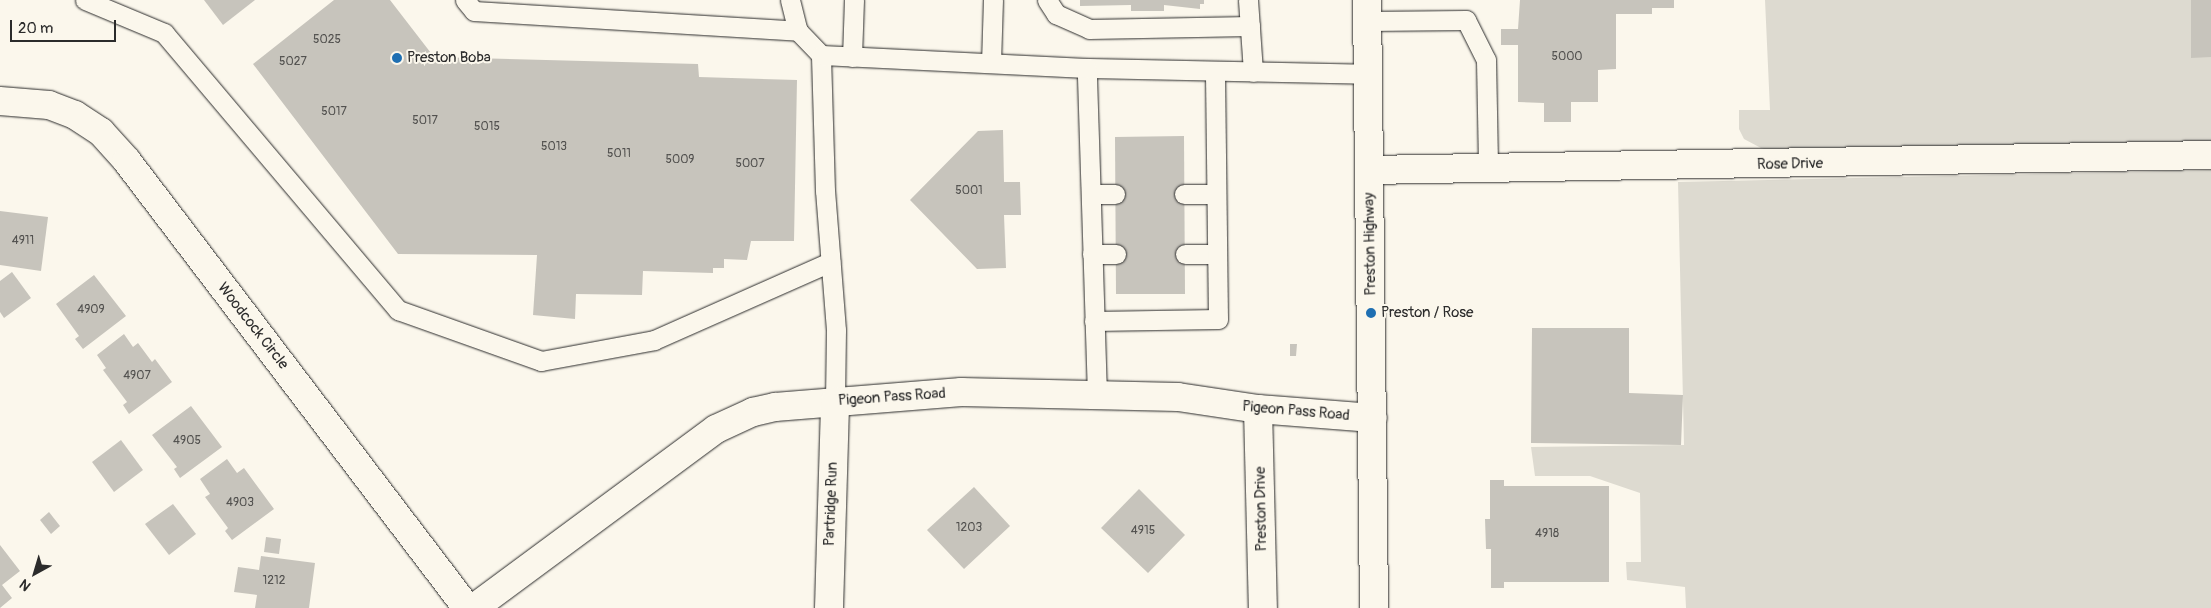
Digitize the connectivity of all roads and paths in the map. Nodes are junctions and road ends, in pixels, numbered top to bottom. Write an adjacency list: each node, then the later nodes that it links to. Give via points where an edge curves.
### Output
1 (84, 0): 30 (lane, via 164,33 398,310 532,358 541,361 654,340)
2 (465, 0): 10 (lane, via 474,11)
3 (790, 0): 10 (lane)
4 (854, 0): 12 (lane)
5 (992, 0): 13 (lane)
6 (1047, 0): 9 (lane, via 1056,14 1089,29)
7 (1248, 0): 9 (lane)
8 (1367, 11): 17 (street, Preston Highway); 20 (lane, via 1466,20 1486,60)
9 (1250, 26): 16 (lane)
10 (798, 31): 11 (lane)
11 (821, 56): 12 (lane); 30 (lane)
12 (852, 57): 13 (lane)
13 (991, 63): 14 (lane)
14 (1087, 68): 15 (lane); 22 (lane)
15 (1215, 71): 16 (lane); 25 (lane)
16 (1253, 72): 17 (lane)
17 (1368, 74): 21 (street, Preston Highway)
18 (0, 101): 36 (street, Woodcock Circle, via 49,105 75,115 101,132 133,169)
19 (2211, 156): 20 (street, Rose Drive)
20 (1488, 167): 21 (street, Rose Drive)
21 (1369, 170): 35 (street, Preston Highway)
22 (1091, 194): 23 (lane); 26 (lane)
23 (1115, 194)
24 (1184, 194): 25 (lane)
25 (1216, 194): 29 (lane)
26 (1092, 254): 27 (lane); 31 (lane)
27 (1116, 254)
28 (1184, 254): 29 (lane)
29 (1217, 254): 31 (lane, via 1218,319)
30 (830, 262): 33 (lane, via 836,330)
31 (1094, 321): 32 (lane)
32 (1097, 395): 33 (street, Pigeon Pass Road, via 961,392); 34 (street, Pigeon Pass Road, via 1178,397)
33 (835, 401): 37 (street, Pigeon Pass Road, via 775,407 716,429); 38 (street, Partridge Run)
34 (1258, 409): 35 (street, Pigeon Pass Road); 39 (street, Preston Drive)
35 (1372, 418): 40 (street, Preston Highway)
36 (467, 608)
37 (474, 608)
38 (829, 608)
39 (1263, 608)
40 (1374, 608)

